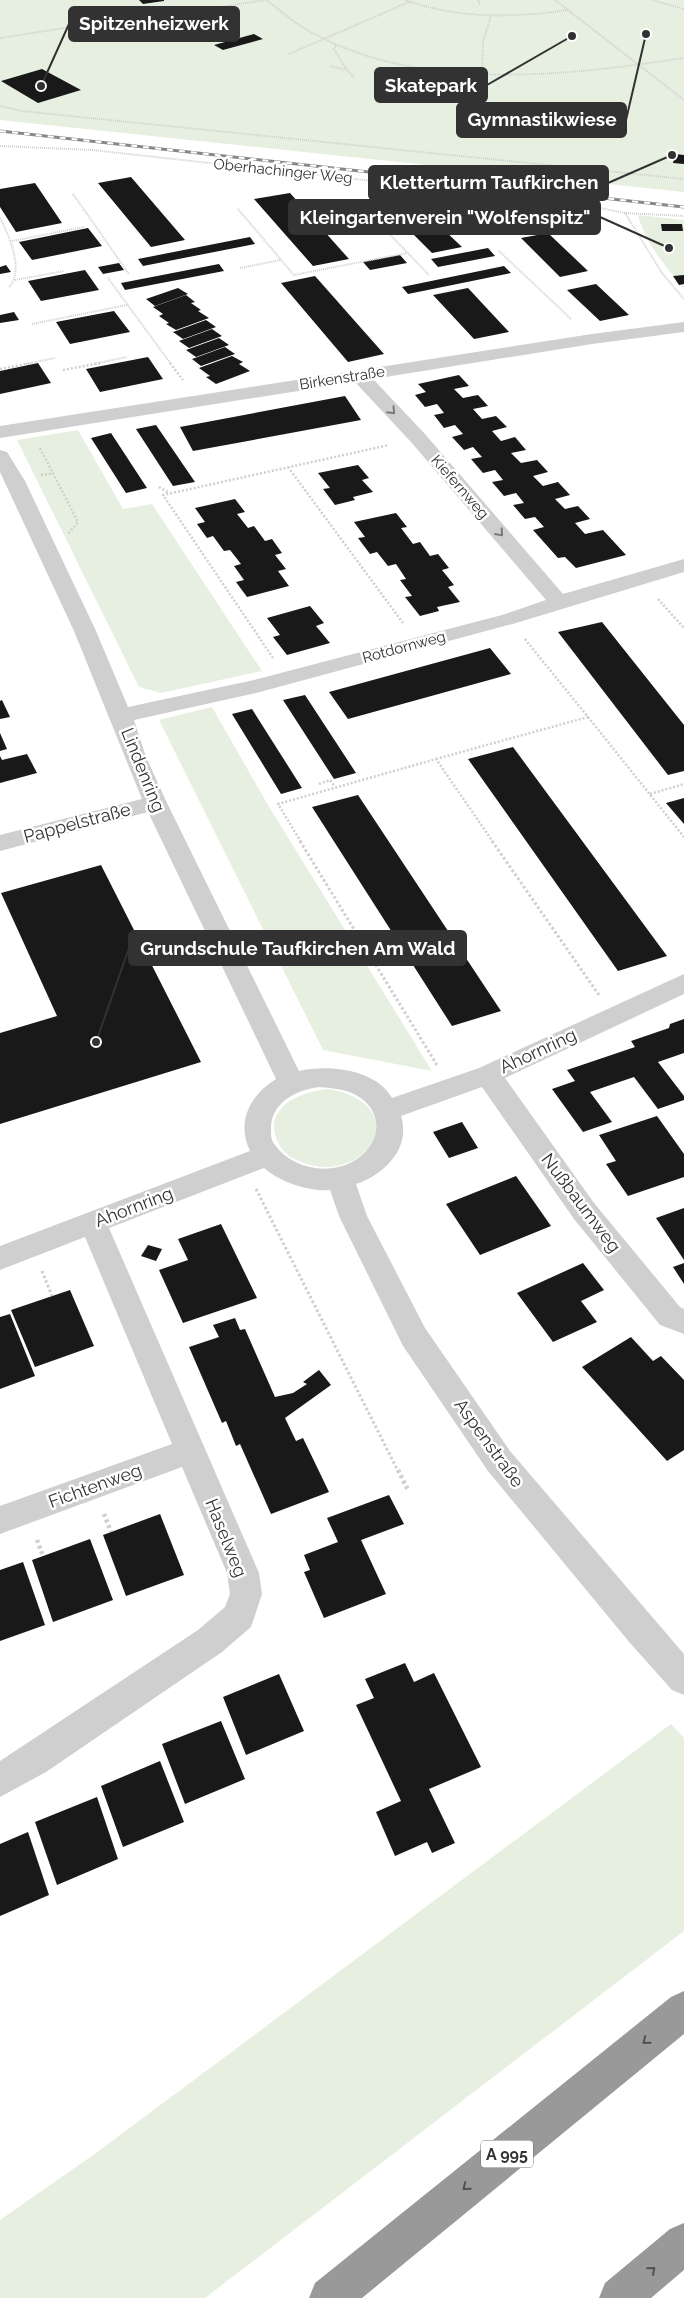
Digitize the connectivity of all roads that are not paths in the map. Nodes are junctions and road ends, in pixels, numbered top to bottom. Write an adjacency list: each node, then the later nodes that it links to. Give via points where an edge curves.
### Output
1 (684, 327): 2 (street, Birkenstraße)
2 (359, 375): 3 (street, Birkenstraße); 6 (street, Kiefernweg, one-way to 6, via 418,438)
3 (0, 432)
4 (0, 456): 7 (street, Lindenring, via 16,481)
5 (684, 565): 6 (street, Rotdornweg)
6 (559, 602): 7 (street, Rotdornweg, via 418,644)
7 (121, 716): 8 (street, Lindenring)
8 (155, 803): 9 (street, Pappelstraße); 12 (street, Lindenring)
9 (0, 843)
10 (684, 983): 11 (street, Ahornring)
11 (488, 1075): 13 (street, Ahornring); 18 (street, Nußbaumweg, via 584,1211 670,1316)
12 (292, 1083): 13 (street, via 319,1076 347,1080 372,1091); 14 (street, via 270,1096 258,1115)
13 (387, 1110): 15 (street, via 392,1131 384,1152 366,1168)
14 (256, 1160): 15 (street, via 298,1176); 16 (street, Ahornring)
15 (340, 1178): 21 (street, Aspenstraße, via 353,1216 414,1337 499,1460)
16 (93, 1223): 17 (street, Ahornring); 19 (street, Haselweg)
17 (0, 1258)
18 (684, 1322)
19 (190, 1451): 20 (street, Fichtenweg); 22 (street, Haselweg, via 244,1573 246,1594 239,1616 210,1642)
20 (0, 1520)
21 (684, 1679)
22 (0, 1780)
23 (684, 2010): 25 (highway, A 995, one-way to 25)
24 (684, 2243): 26 (highway, one-way to 24)
25 (330, 2298)
26 (620, 2298)

